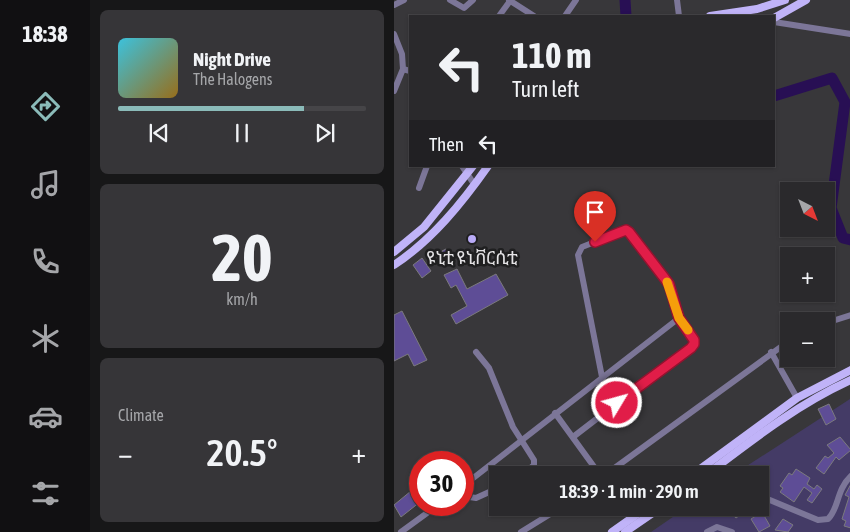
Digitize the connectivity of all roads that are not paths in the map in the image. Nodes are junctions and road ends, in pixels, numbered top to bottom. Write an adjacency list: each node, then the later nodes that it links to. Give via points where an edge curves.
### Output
1 (404, 0): 10 (street)
2 (450, 0): 3 (street, via 464,8)
3 (473, 0)
4 (509, 0): 11 (street); 12 (street)
5 (576, 0): 13 (street)
6 (677, 0): 14 (street)
7 (785, 0): 9 (main road)
8 (806, 0): 16 (main road)
9 (775, 4): 15 (main road); 16 (main road)
10 (394, 6)
11 (500, 15)
12 (532, 15)
13 (566, 15)
14 (680, 15)
15 (715, 15)
16 (778, 16)
17 (775, 22): 19 (street)
18 (394, 34): 20 (street, via 402,54)
19 (850, 34)
20 (403, 69): 21 (street); 22 (street)
21 (409, 71)
22 (394, 91)
23 (427, 167): 29 (street)
24 (463, 167): 27 (street)
25 (472, 167): 27 (main road)
26 (487, 167): 28 (main road)
27 (468, 174): 28 (street); 30 (main road, via 424,227)
28 (474, 184): 31 (main road, via 424,242)
29 (419, 188)
30 (394, 252)
31 (394, 264)
32 (850, 315): 34 (street)
33 (679, 318): 39 (street); 39 (street, via 669,284 629,232 621,230 582,247 578,255); 43 (street, via 694,340 691,348)
34 (835, 320)
35 (780, 346): 37 (street)
36 (476, 352): 44 (street, via 488,368)
37 (771, 352): 41 (street); 47 (street)
38 (850, 370): 41 (main road)
39 (602, 376): 42 (street)
40 (850, 380): 49 (main road, via 792,412)
41 (797, 398): 48 (main road)
42 (555, 413): 43 (street); 44 (street)
43 (573, 437): 46 (street)
44 (520, 440): 45 (street, via 535,463); 51 (street)
45 (532, 466)
46 (594, 466)
47 (617, 466)
48 (704, 466)
49 (720, 466)
50 (850, 476): 54 (street, via 838,493 833,514 828,519 818,520)
51 (474, 477)
52 (489, 492): 53 (street)
53 (474, 498)
54 (769, 500)
55 (423, 516): 61 (street)
56 (547, 516): 62 (street)
57 (631, 516): 60 (street)
58 (638, 516): 60 (main road)
59 (643, 516): 60 (main road)
60 (634, 520): 63 (main road); 64 (main road)
61 (401, 532)
62 (521, 532)
63 (612, 532)
64 (625, 532)
65 (706, 532): 66 (street, via 717,528)
66 (732, 532)

